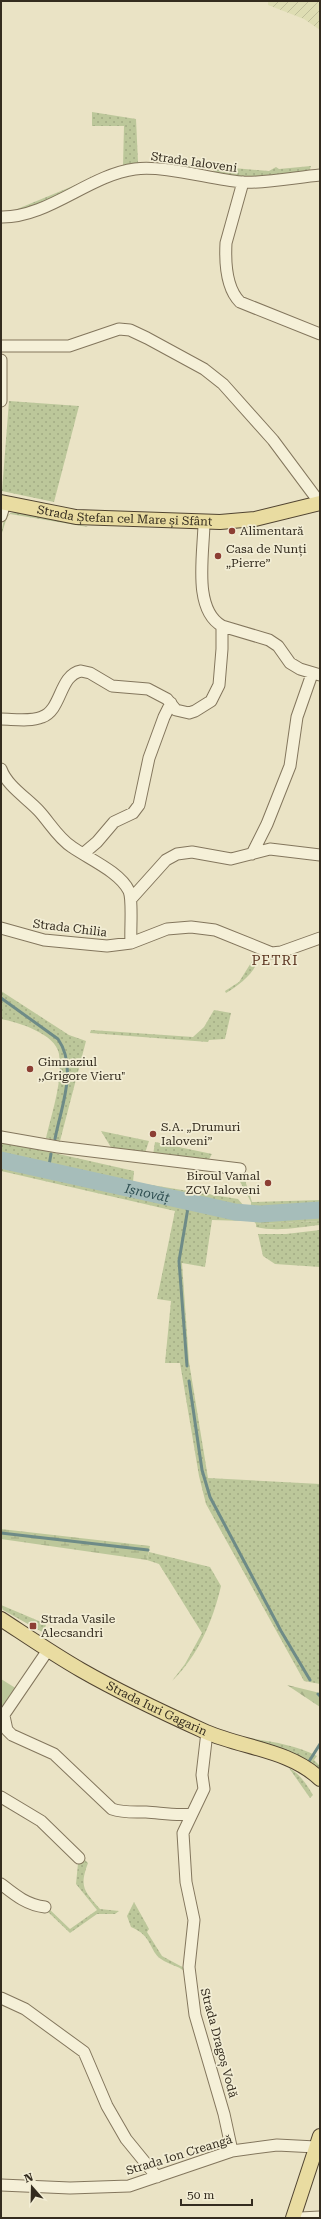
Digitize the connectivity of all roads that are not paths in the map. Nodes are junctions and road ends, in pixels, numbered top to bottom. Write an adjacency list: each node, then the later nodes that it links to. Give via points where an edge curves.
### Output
1 (320, 175): 2 (street, Strada Ialoveni)
2 (243, 182): 3 (street, Strada Ialoveni, via 135,169 79,190 30,213); 4 (street, via 226,243 225,253 232,292 240,302)
3 (1, 217)
4 (320, 334)
5 (1, 346): 8 (street, via 69,346 119,329 130,330 147,338 204,369 223,384 273,440)
6 (1, 360): 7 (street)
7 (1, 401)
8 (320, 503): 10 (main road, Strada Ștefan cel Mare și Sfânt, via 254,519)
9 (2, 507): 10 (main road, Strada Ștefan cel Mare și Sfânt, via 76,517)
10 (204, 522): 11 (street, via 204,603 209,615)
11 (222, 626): 12 (street, via 269,640 278,646 290,663); 13 (street, via 221,672 219,685 211,701 189,713 176,710)
12 (316, 674): 17 (street, via 297,717 290,766)
13 (171, 703): 14 (street, via 148,689 112,686 90,673 81,671 70,678 46,715 39,718); 16 (street, via 149,758 139,805 133,813 114,822)
14 (1, 719)
15 (1, 769): 16 (street, via 5,778 64,840)
16 (84, 853): 19 (street, via 123,882)
17 (252, 854): 18 (street, via 270,849); 19 (street, via 230,860 192,852 178,854 166,860)
18 (320, 854)
19 (131, 899): 22 (street)
20 (1, 928): 22 (street, Strada Chilia, via 44,940 107,946)
21 (320, 938): 22 (street, Strada Chilia, via 272,953 215,930 191,927 167,929)
22 (131, 943)
23 (1, 1137): 24 (street, via 58,1147)
24 (240, 1169)
25 (1, 1619): 26 (main road, Strada Iuri Gagarin)
26 (48, 1650): 27 (street); 28 (main road, Strada Iuri Gagarin, via 122,1692)
27 (2, 1717): 31 (street, via 12,1735 54,1754 112,1809 169,1816)
28 (207, 1732): 29 (main road, Strada Iuri Gagarin, via 285,1758 303,1766); 31 (street, Strada Dragoș Vodă, via 202,1775 204,1789)
29 (320, 1779)
30 (1, 1797): 32 (street, via 41,1821)
31 (192, 1814): 37 (street, Strada Dragoș Vodă, via 183,1833 186,1882 194,1920 189,1966 190,1984 195,2015)
32 (79, 1858)
33 (1, 1884): 34 (street, via 17,1897 33,1905)
34 (45, 1907)
35 (1, 1998): 38 (street, via 25,2009 84,2052 107,2106 126,2139)
36 (318, 2141): 37 (street, Strada Ion Creangă); 41 (main road)
37 (232, 2151): 38 (street, Strada Ion Creangă)
38 (157, 2177): 39 (street, Strada Ion Creangă, via 130,2186 105,2188)
39 (1, 2185)
40 (320, 2217): 42 (street)
41 (293, 2218)
42 (300, 2218)

